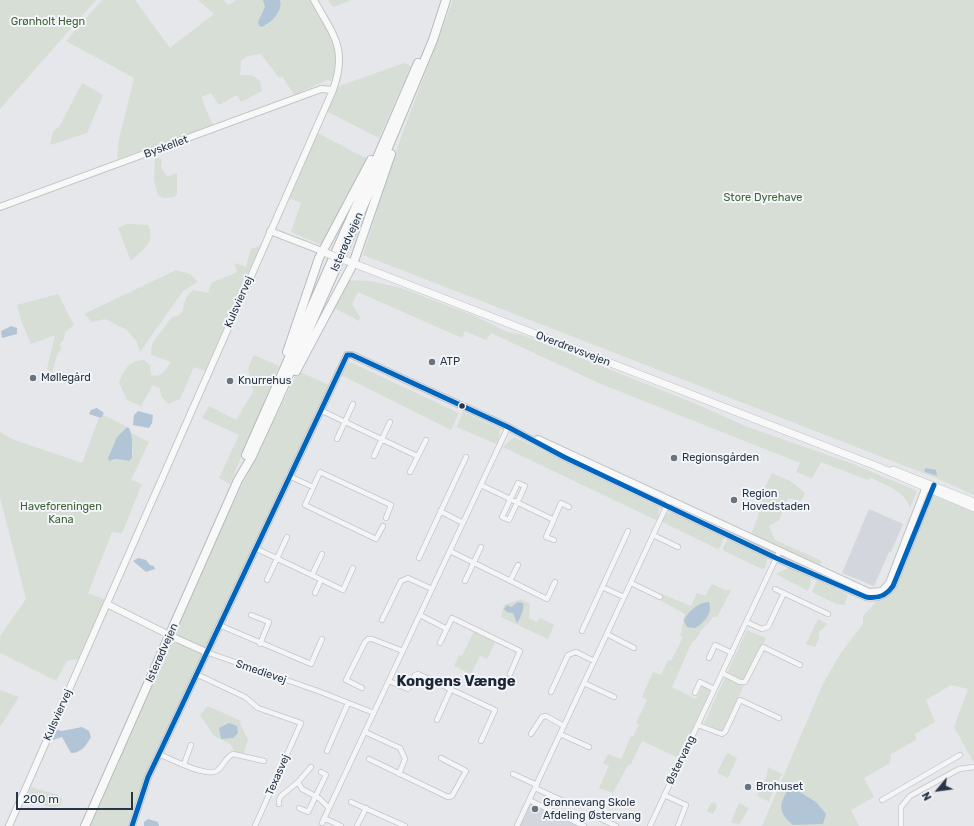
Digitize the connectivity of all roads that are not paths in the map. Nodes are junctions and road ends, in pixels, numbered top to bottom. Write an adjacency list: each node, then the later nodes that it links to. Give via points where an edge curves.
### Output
1 (314, 0): 3 (street, Kulsviervej, via 330,26 338,46 339,67)
2 (446, 0): 4 (highway, Isterødvejen, via 433,40); 5 (highway, Isterødvejen)
3 (333, 90): 6 (street, Byskellet, via 321,89); 7 (street, Kulsviervej)
4 (400, 120): 9 (highway, via 398,136); 10 (highway, Isterødvejen)
5 (386, 139): 8 (highway, via 378,148); 10 (highway, Isterødvejen)
6 (0, 207)
7 (270, 231): 8 (street, Overdrevsvejen); 67 (street, Kulsviervej)
8 (324, 252): 9 (main road, Overdrevsvejen, bridge); 10 (highway, via 276,380)
9 (351, 263): 10 (highway, via 297,369); 25 (main road, Overdrevsvejen, via 876,466 905,474)
10 (274, 401): 140 (highway, Isterødvejen, via 247,454 238,480)
11 (353, 404): 13 (street)
12 (320, 410): 13 (street); 15 (street, via 343,360 346,355 352,354); 23 (street)
13 (344, 421): 16 (street); 17 (street)
14 (390, 422): 17 (street)
15 (511, 429): 24 (street); 30 (street, via 557,453)
16 (337, 439)
17 (381, 439): 19 (street); 20 (street)
18 (426, 440): 20 (street)
19 (374, 456)
20 (417, 456): 22 (street)
21 (466, 457): 33 (street)
22 (410, 472)
23 (289, 476): 26 (street); 44 (street)
24 (481, 485): 27 (street); 36 (street)
25 (929, 486): 29 (main road, Overdrevsvejen); 32 (main road, Overdrevsvejen); 47 (street, via 889,583 882,591 869,592)
26 (313, 487): 34 (street, via 320,472 391,505); 37 (street, via 305,505 376,539)
27 (511, 499): 28 (street); 28 (street, via 518,483 525,486); 28 (street, via 502,517 509,520)
28 (517, 502): 35 (street)
29 (974, 502)
30 (668, 503): 39 (street); 47 (street)
31 (569, 507): 35 (street, via 561,503)
32 (974, 508)
33 (440, 511): 36 (street); 49 (street)
34 (386, 518)
35 (554, 520): 41 (street, via 546,537)
36 (463, 522): 45 (street)
37 (382, 526)
38 (628, 531): 60 (street)
39 (653, 535): 43 (street); 59 (street)
40 (287, 537): 48 (street)
41 (554, 540)
42 (481, 547): 50 (street)
43 (678, 547)
44 (255, 548): 48 (street); 73 (street)
45 (450, 551): 50 (street); 61 (street)
46 (322, 554): 53 (street)
47 (778, 555): 72 (street, Østervang)
48 (277, 558): 53 (street); 54 (street)
49 (419, 558)
50 (473, 563): 56 (street); 57 (street)
51 (518, 565): 57 (street)
52 (354, 568): 55 (street, via 343,590)
53 (312, 575): 55 (street)
54 (267, 580)
55 (321, 580): 63 (street)
56 (465, 581)
57 (510, 581): 58 (street, via 547,599)
58 (555, 582)
59 (631, 583): 65 (street); 66 (street)
60 (602, 587): 65 (street); 75 (street)
61 (432, 589): 70 (street); 71 (street, via 408,578 404,579)
62 (775, 589): 64 (street)
63 (315, 593)
64 (784, 593): 68 (street); 72 (street, via 768,627 762,629)
65 (624, 597): 77 (street)
66 (660, 597)
67 (107, 604): 76 (street); 139 (street, Kulsviervej)
68 (828, 614)
69 (251, 615): 81 (street, via 269,622)
70 (420, 616): 74 (street); 83 (street)
71 (382, 620)
72 (746, 622): 85 (street, Østervang)
73 (219, 625): 81 (street); 84 (street)
74 (447, 629): 80 (street); 91 (street, via 452,618 520,651)
75 (582, 631)
76 (165, 633)
77 (607, 634): 82 (street); 87 (street)
78 (175, 638): 84 (street, Smedievej)
79 (322, 639): 81 (street, via 311,664)
80 (440, 643)
81 (260, 644)
82 (634, 648)
83 (403, 651): 92 (street); 94 (street, via 368,639 346,680)
84 (206, 652): 90 (street); 100 (street, Smedievej)
85 (732, 653): 86 (street, via 715,645); 89 (street, Østervang)
86 (709, 658)
87 (594, 661): 93 (street); 97 (street, via 576,652 568,655)
88 (800, 665): 89 (street, via 763,647 745,682)
89 (722, 673): 96 (street, Østervang)
90 (196, 674): 113 (street); 142 (street, Texasvej, via 244,697 258,708 301,723)
91 (510, 674)
92 (389, 681): 95 (street, via 408,689 418,674); 101 (street)
93 (584, 683): 99 (street); 105 (street)
94 (362, 688)
95 (450, 689): 103 (street); 109 (street, via 495,710)
96 (714, 689): 98 (street, via 700,682); 104 (street, Østervang)
97 (551, 692)
98 (695, 693)
99 (614, 697)
100 (348, 702): 101 (street, Smedievej); 112 (street)
101 (374, 714): 106 (street)
102 (779, 718): 104 (street, Østervang, via 740,700 722,734)
103 (437, 720)
104 (698, 725): 128 (street, Østervang)
105 (564, 726): 107 (street, via 546,716 542,717); 108 (street)
106 (365, 732): 123 (street, via 400,748 406,759); 136 (street)
107 (531, 734)
108 (560, 734): 111 (street); 127 (street)
109 (481, 741)
110 (191, 745): 118 (street)
111 (589, 747)
112 (327, 751)
113 (159, 754): 118 (street); 141 (street, via 148,777)
114 (960, 755): 119 (street)
115 (441, 758): 123 (street, via 466,771 452,796 448,797)
116 (369, 759): 123 (street)
117 (264, 761): 118 (street, via 233,754 226,758 218,770 207,774)
118 (184, 764)
119 (941, 766): 125 (street); 131 (street)
120 (311, 767): 126 (street)
121 (974, 767): 125 (street, via 959,769)
122 (321, 772): 129 (street, via 326,775)
123 (399, 774)
124 (513, 774): 127 (street)
125 (945, 776): 151 (street, via 906,800 901,810)
126 (298, 782): 129 (street, via 302,789); 134 (street, via 281,796)
127 (536, 786): 130 (street); 132 (street)
128 (664, 795): 149 (street, Østervang); 150 (street, Østervang, via 686,805)
129 (316, 796): 135 (street, via 308,812); 136 (street)
130 (529, 800): 146 (street); 147 (street)
131 (882, 800)
132 (564, 801)
133 (351, 802): 137 (street)
134 (279, 804)
135 (299, 808)
136 (329, 808): 143 (street, via 323,820)
137 (366, 808): 144 (street); 145 (street)
138 (597, 817): 148 (street)
139 (9, 826)
140 (84, 826)
141 (132, 826)
142 (255, 826)
143 (341, 826)
144 (357, 826)
145 (405, 826)
146 (517, 826)
147 (584, 826)
148 (616, 826)
149 (650, 826)
150 (678, 826)
151 (901, 826)

